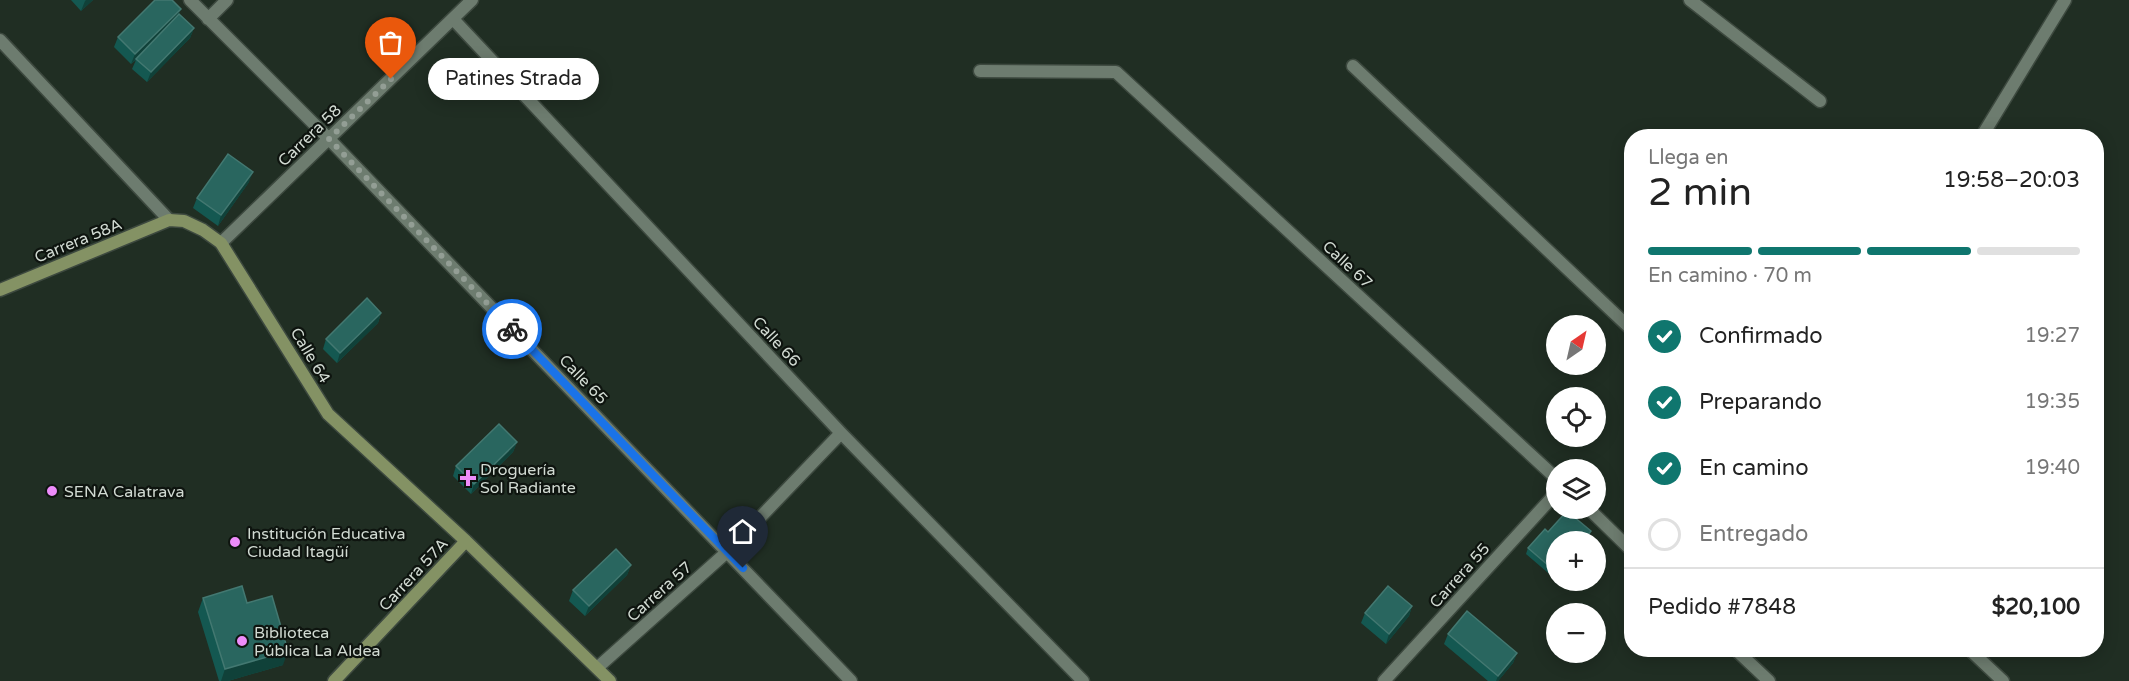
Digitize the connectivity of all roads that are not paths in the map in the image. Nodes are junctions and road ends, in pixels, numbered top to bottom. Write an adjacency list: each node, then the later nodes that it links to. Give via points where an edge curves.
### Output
1 (190, 0): 6 (street, Calle 65)
2 (227, 0): 6 (street)
3 (472, 0): 7 (street, Carrera 58)
4 (1690, 0): 11 (street)
5 (2066, 0): 12 (street)
6 (208, 19): 13 (street, Calle 65)
7 (453, 19): 13 (street, Carrera 58); 18 (street, Calle 66)
8 (0, 40): 14 (street, Calle 64)
9 (1353, 66): 17 (street)
10 (980, 71): 19 (street, Calle 67, via 1116,72)
11 (1820, 101)
12 (1986, 129)
13 (329, 139): 15 (street, Carrera 58); 24 (street, Calle 65)
14 (169, 220): 15 (street, Calle 64, via 184,221); 16 (street, Carrera 58A)
15 (221, 243): 22 (street, Calle 64, via 328,414)
16 (0, 290)
17 (1624, 322)
18 (841, 433): 24 (street, Carrera 57); 31 (street, Calle 66)
19 (1546, 470)
20 (1546, 504): 32 (street, Carrera 55)
21 (1599, 519): 23 (street)
22 (466, 541): 27 (street, Calle 64); 28 (street, Carrera 57A)
23 (1624, 543)
24 (727, 552): 27 (street, Carrera 57); 30 (street, Calle 65)
25 (1743, 657): 33 (street)
26 (1977, 657): 34 (street)
27 (597, 668): 29 (street, Calle 64)
28 (334, 681)
29 (610, 681)
30 (851, 681)
31 (1083, 681)
32 (1384, 681)
33 (1769, 681)
34 (2003, 681)

